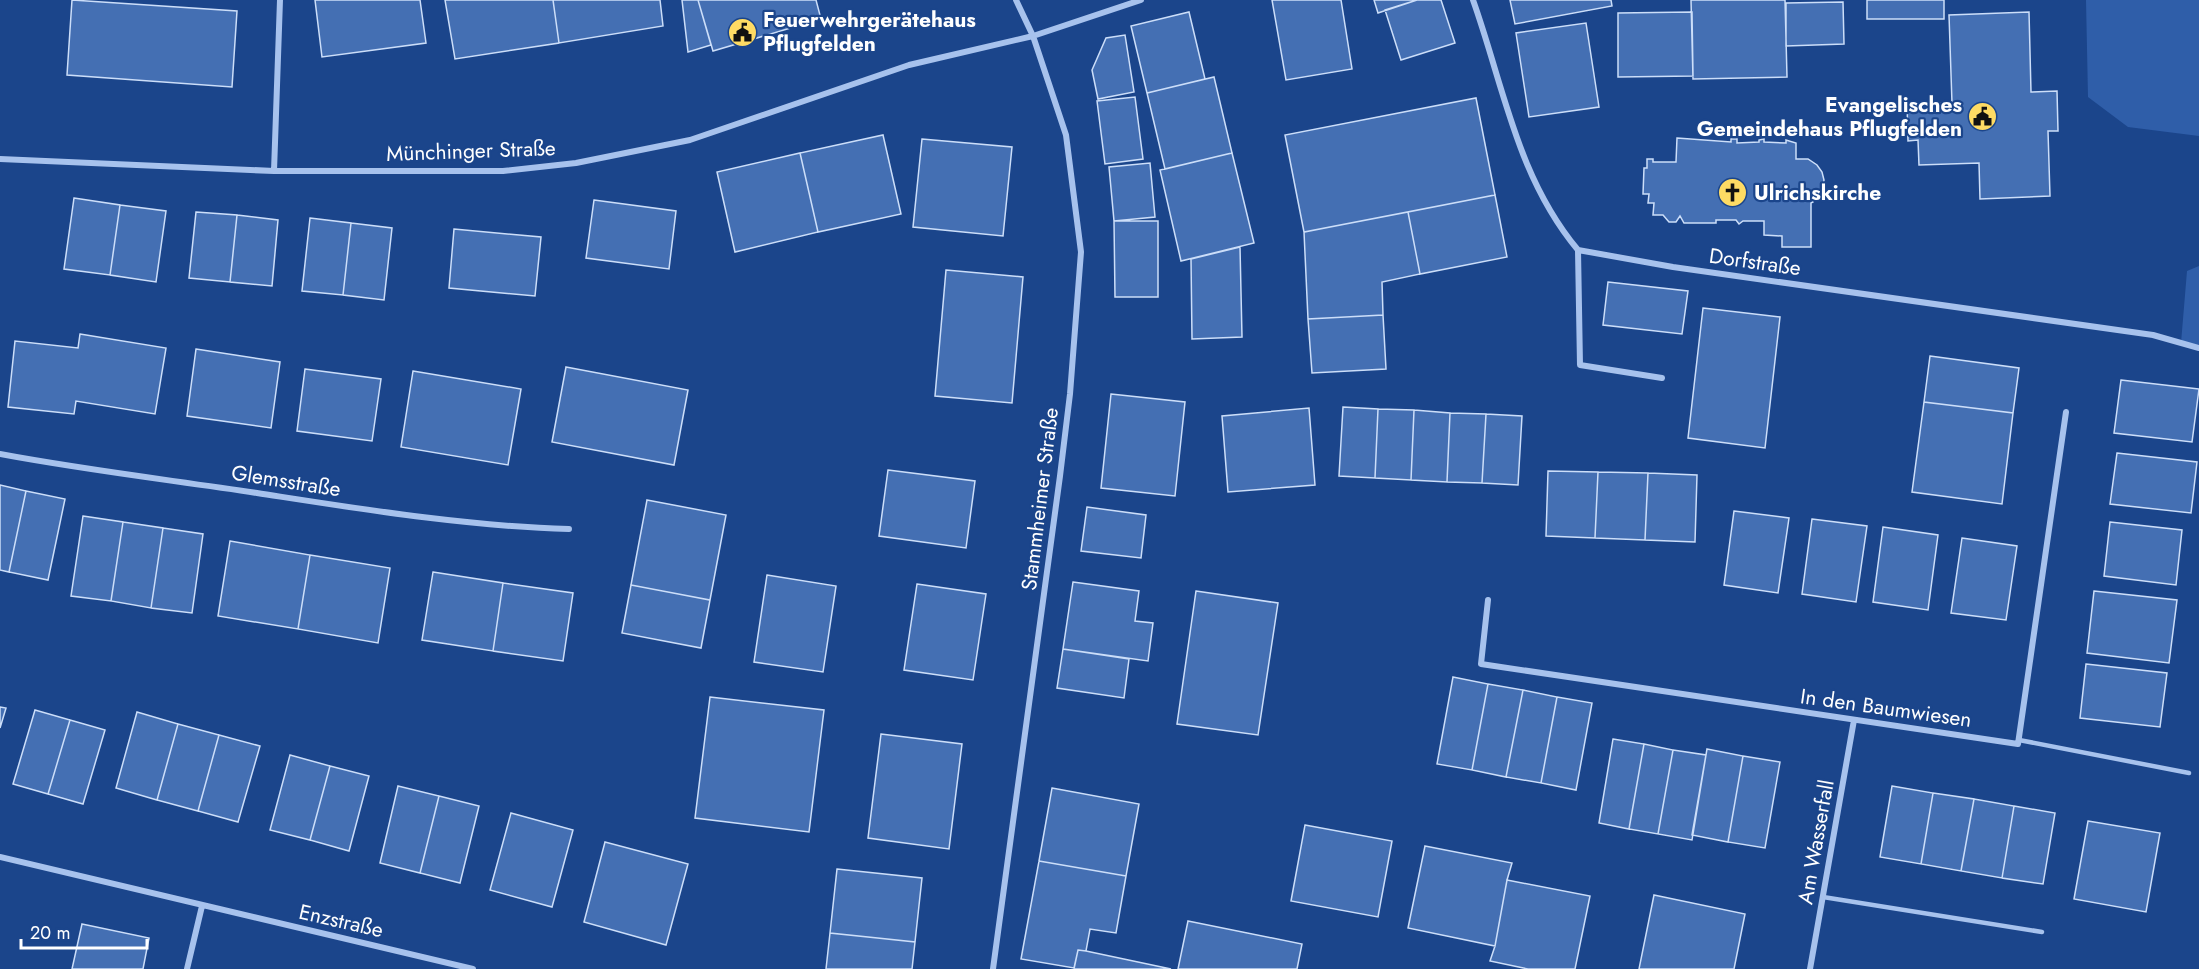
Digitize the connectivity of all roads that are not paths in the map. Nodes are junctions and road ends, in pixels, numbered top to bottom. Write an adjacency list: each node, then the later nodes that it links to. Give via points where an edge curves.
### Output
1 (280, 0): 7 (street)
2 (1016, 0): 5 (street, Stammheimer Straße)
3 (1141, 0): 5 (street, Münchinger Straße)
4 (1473, 0): 8 (street, via 1531,177 1558,227)
5 (1033, 36): 7 (street, Münchinger Straße, via 909,65 690,140 576,163 503,171); 24 (street, Stammheimer Straße, via 1066,135 1081,252 1060,476)
6 (0, 159): 7 (street, Münchinger Straße)
7 (274, 171)
8 (1578, 250): 9 (street, Dorfstraße, via 1673,267 2153,334); 10 (street, via 1580,365)
9 (2199, 348)
10 (1662, 378)
11 (2066, 412): 16 (street)
12 (0, 454): 13 (street, Glemsstraße, via 385,513 511,527)
13 (569, 529)
14 (1488, 600): 15 (street, In den Baumwiesen, via 1481,664)
15 (1854, 720): 16 (street, In den Baumwiesen, via 2018,744); 19 (street, Am Wasserfall)
16 (2019, 740): 17 (lane)
17 (2189, 773)
18 (0, 857): 20 (street, Enzstraße)
19 (1823, 897): 21 (lane); 25 (street, Am Wasserfall)
20 (202, 906): 22 (street); 23 (street, Enzstraße)
21 (2042, 932)
22 (187, 969)
23 (473, 969)
24 (993, 969)
25 (1810, 969)

